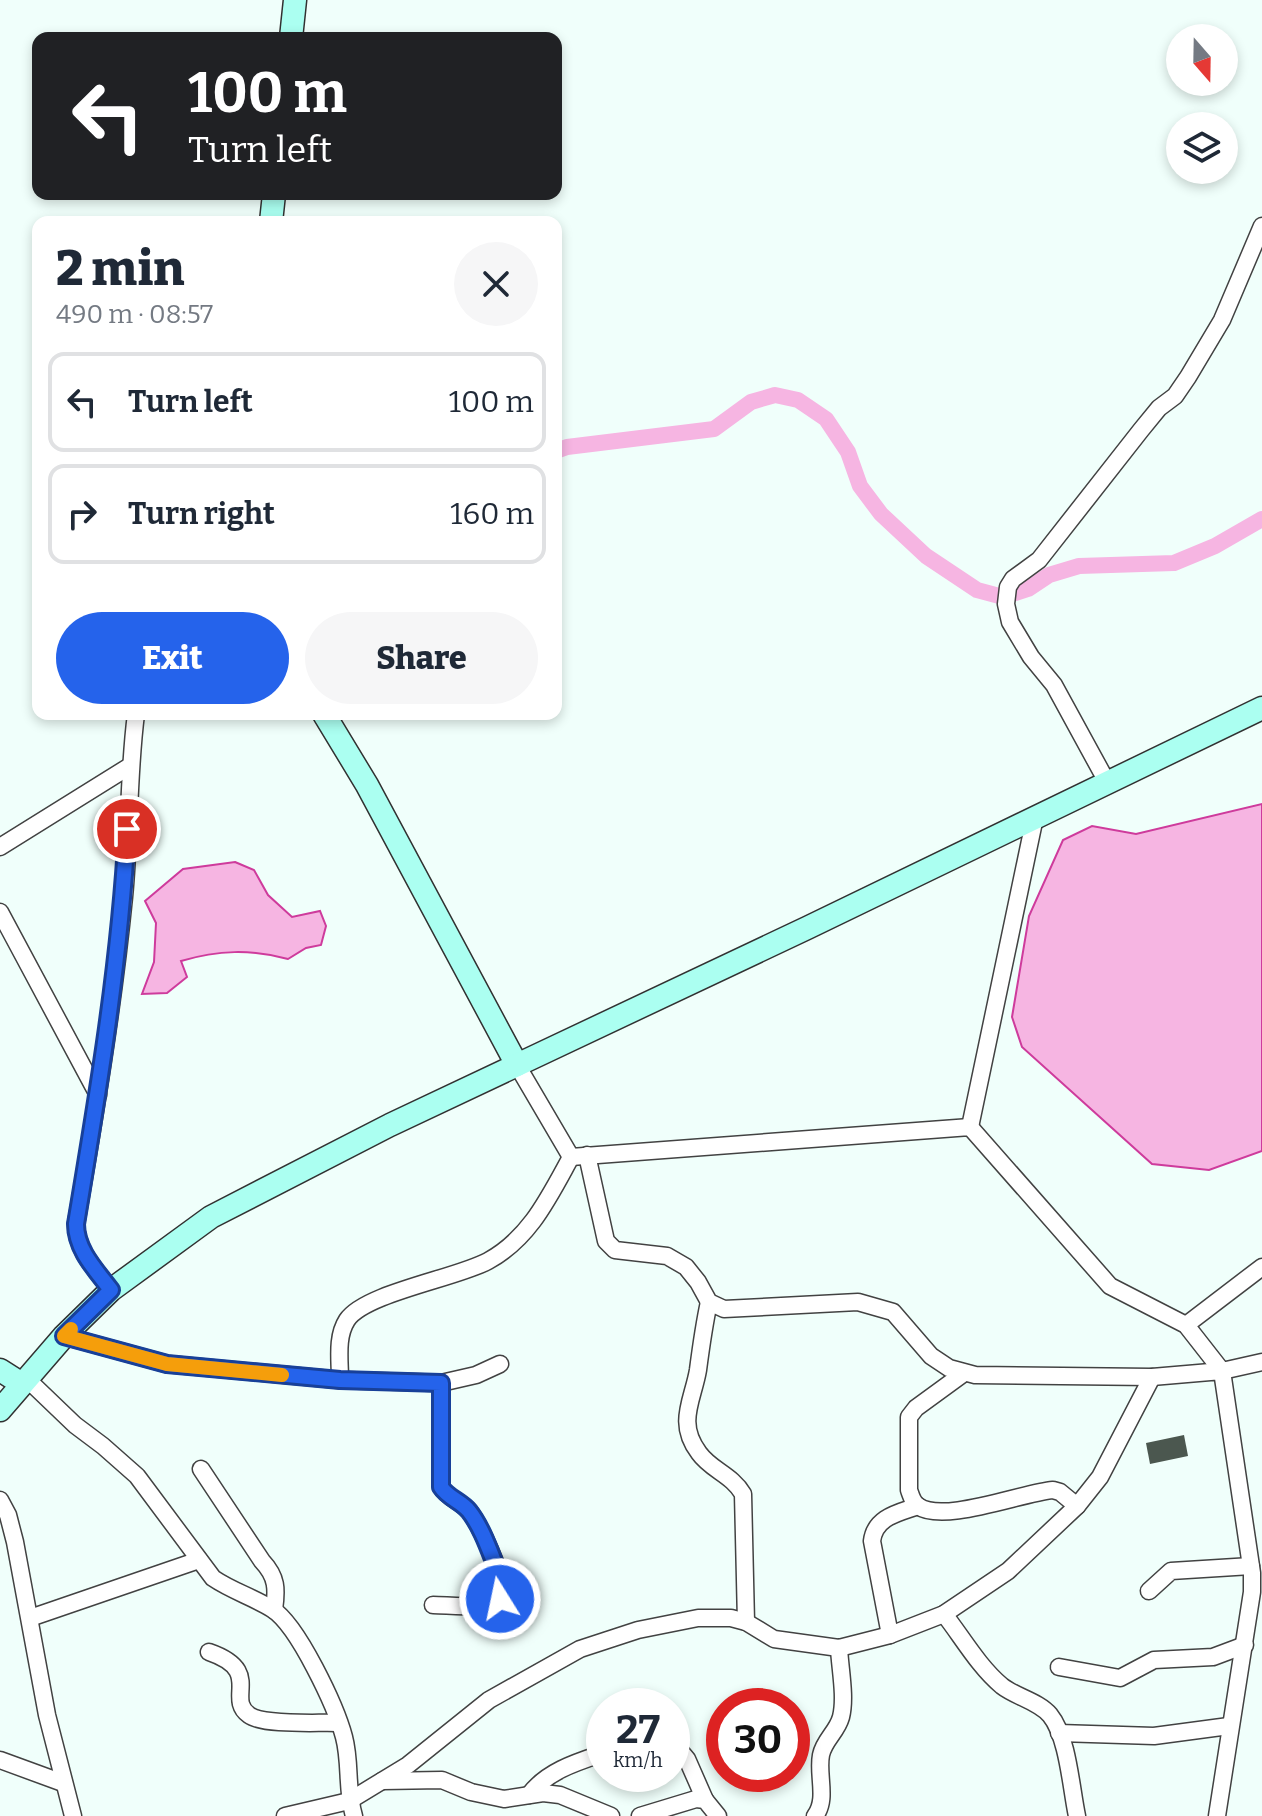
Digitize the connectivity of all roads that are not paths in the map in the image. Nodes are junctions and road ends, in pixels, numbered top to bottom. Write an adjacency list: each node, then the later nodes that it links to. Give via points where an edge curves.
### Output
1 (295, 0): 2 (main road)
2 (292, 32)
3 (1262, 226): 8 (street, via 1222,320 1175,396 1159,408 1039,560 1013,579 1007,596 1010,622 1054,685)
4 (1262, 708): 8 (main road)
5 (135, 720): 7 (street)
6 (328, 720): 12 (main road)
7 (130, 766): 10 (street); 13 (street, via 124,892)
8 (1107, 782): 9 (main road)
9 (1035, 817): 12 (main road); 14 (street)
10 (0, 847)
11 (0, 912): 13 (street)
12 (517, 1065): 15 (street); 17 (main road, via 211,1217)
13 (98, 1095): 17 (street, via 76,1236)
14 (970, 1127): 15 (street); 19 (street, via 1110,1286)
15 (579, 1156): 18 (street, via 606,1241 615,1250 667,1256 686,1267); 27 (street, via 530,1227 510,1246 487,1262 367,1304 348,1319 340,1337)
16 (1262, 1267): 19 (street)
17 (111, 1290): 20 (main road)
18 (709, 1302): 25 (street, via 742,1309 858,1302 893,1312 931,1356); 41 (street, via 687,1424 701,1456 737,1483 743,1494)
19 (1186, 1325): 24 (street)
20 (64, 1336): 27 (street, via 167,1364); 29 (main road)
21 (1262, 1362): 24 (street)
22 (500, 1364): 28 (street)
23 (0, 1370): 29 (main road)
24 (1222, 1371): 26 (street); 35 (street)
25 (964, 1373): 26 (street); 32 (street, via 909,1417 909,1490)
26 (1152, 1377): 33 (street, via 1100,1477)
27 (340, 1380): 28 (street)
28 (441, 1383): 37 (street, via 441,1487 471,1513 505,1589 491,1604)
29 (14, 1393): 34 (street, via 75,1425 137,1476)
30 (201, 1469): 38 (street, via 272,1572)
31 (0, 1500): 40 (street, via 15,1542)
32 (918, 1506): 33 (street, via 956,1511 1053,1490); 42 (street, via 885,1518 873,1531)
33 (1077, 1506): 39 (street, via 1008,1571)
34 (199, 1560): 38 (street, via 228,1589); 40 (street)
35 (1255, 1570): 36 (street, via 1171,1571); 43 (street)
36 (1149, 1591)
37 (433, 1605)
38 (274, 1610): 47 (street, via 302,1646)
39 (944, 1614): 42 (street); 49 (street, via 991,1676 1050,1715)
40 (30, 1618): 54 (street)
41 (746, 1622): 44 (street, via 774,1639); 53 (street, via 698,1618 580,1649 489,1700)
42 (890, 1635): 44 (street)
43 (1245, 1645): 46 (street, via 1213,1657 1154,1660 1120,1678); 48 (street)
44 (839, 1648): 63 (street, via 841,1717 824,1743 822,1793)
45 (209, 1652): 47 (street, via 237,1667 242,1707 250,1716)
46 (1059, 1667)
47 (338, 1723): 57 (street)
48 (1229, 1726): 49 (street, via 1154,1736); 65 (street)
49 (1059, 1733): 64 (street)
50 (0, 1760): 54 (street)
51 (586, 1761): 55 (street, via 549,1776)
52 (690, 1766): 56 (street)
53 (381, 1781): 55 (street, via 442,1780 495,1798); 57 (street)
54 (63, 1783): 58 (street)
55 (529, 1795): 60 (street, via 560,1795)
56 (705, 1800): 61 (street); 62 (street)
57 (352, 1808): 59 (street)
58 (73, 1816)
59 (285, 1816)
60 (608, 1816)
61 (640, 1816)
62 (718, 1816)
63 (815, 1816)
64 (1077, 1816)
65 (1217, 1816)

